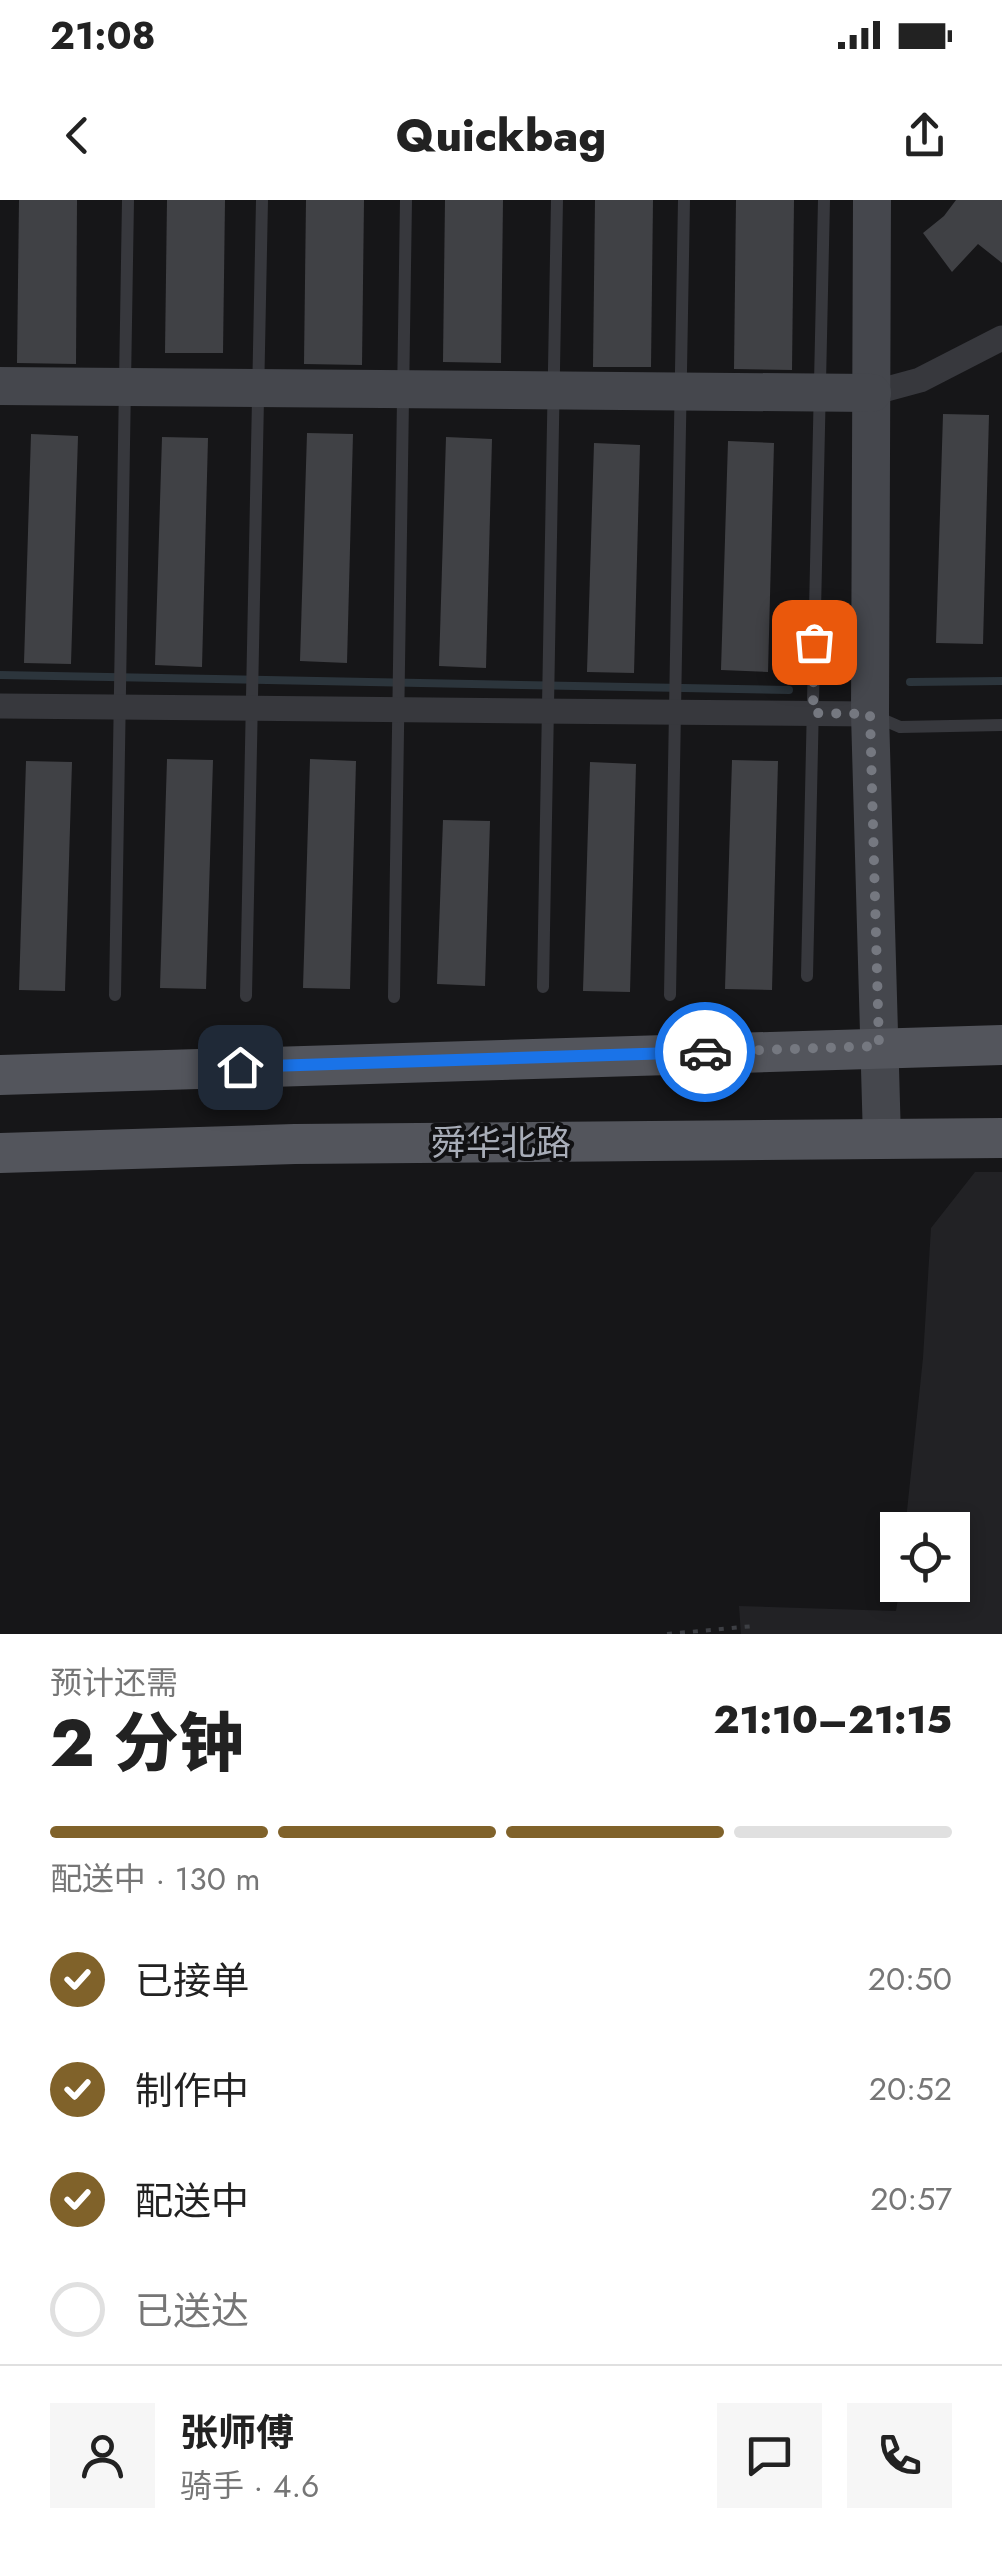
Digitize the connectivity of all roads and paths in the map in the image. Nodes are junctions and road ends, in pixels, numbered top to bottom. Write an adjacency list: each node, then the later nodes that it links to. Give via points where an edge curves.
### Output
1 (128, 200): 10 (lane)
2 (262, 200): 11 (lane)
3 (406, 200): 12 (lane)
4 (557, 200): 13 (lane)
5 (684, 200): 14 (lane)
6 (824, 200): 15 (lane)
7 (872, 200): 16 (street)
8 (1002, 338): 16 (street, via 920,380)
9 (0, 386): 10 (street)
10 (125, 386): 11 (street); 17 (lane)
11 (259, 388): 12 (street); 18 (lane)
12 (403, 389): 13 (street); 19 (lane)
13 (554, 390): 14 (street); 20 (lane)
14 (680, 391): 15 (street); 22 (lane)
15 (820, 392): 16 (street); 23 (lane)
16 (872, 393): 24 (street)
17 (120, 698): 18 (street); 21 (street); 29 (lane)
18 (252, 700): 19 (street); 30 (lane)
19 (398, 702): 20 (street); 31 (lane)
20 (548, 704): 22 (street); 27 (lane)
21 (0, 706)
22 (675, 706): 23 (street); 28 (lane)
23 (813, 713): 24 (street); 26 (lane)
24 (870, 714): 25 (lane, via 900,727); 33 (street)
25 (1002, 725)
26 (807, 976)
27 (544, 987)
28 (670, 995)
29 (114, 996)
30 (246, 996)
31 (394, 997)
32 (1002, 1045): 33 (main road)
33 (879, 1046): 34 (main road); 36 (street)
34 (0, 1075)
35 (1002, 1138): 36 (main road, 舜华北路)
36 (882, 1139): 37 (main road, 舜华北路)
37 (0, 1153)
38 (754, 1626): 39 (path)
39 (667, 1634)

